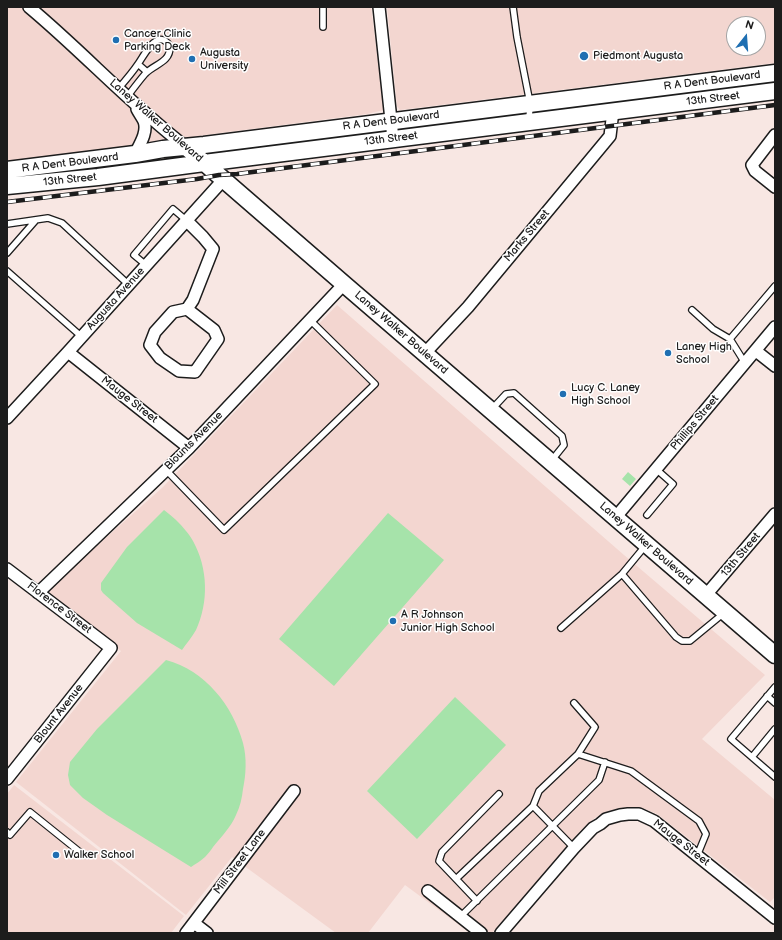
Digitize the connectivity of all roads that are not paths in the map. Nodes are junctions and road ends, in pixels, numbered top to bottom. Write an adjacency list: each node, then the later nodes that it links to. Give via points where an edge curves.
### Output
1 (29, 7): 9 (street, Laney Walker Boulevard)
2 (323, 7): 5 (lane)
3 (379, 7): 15 (street)
4 (513, 7): 12 (lane)
5 (323, 27)
6 (138, 64): 7 (lane); 7 (lane, via 154,42 161,39 166,41 170,47 169,55); 9 (lane)
7 (147, 72): 11 (lane)
8 (775, 73): 12 (main road, R A Dent Boulevard)
9 (118, 89): 11 (street, Laney Walker Boulevard)
10 (775, 91): 14 (main road, 13th Street)
11 (127, 97): 13 (street, Laney Walker Boulevard)
12 (530, 103): 15 (main road, R A Dent Boulevard); 16 (lane)
13 (135, 105): 19 (street, Laney Walker Boulevard); 20 (street, via 145,128)
14 (613, 111): 16 (main road, 13th Street); 43 (street, Marks Street, via 610,136 468,307)
15 (391, 121): 18 (street); 19 (main road, R A Dent Boulevard)
16 (529, 122): 18 (main road, 13th Street)
17 (775, 135): 25 (street, via 752,165)
18 (393, 139): 21 (main road, 13th Street)
19 (186, 147): 20 (main road, R A Dent Boulevard); 21 (main road, Laney Walker Boulevard)
20 (135, 154): 22 (main road, R A Dent Boulevard)
21 (204, 163): 23 (main road, Laney Walker Boulevard); 24 (main road, 13th Street)
22 (7, 170)
23 (224, 179): 27 (street, Augusta Avenue); 33 (main road, Laney Walker Boulevard)
24 (7, 186)
25 (775, 187)
26 (36, 220): 28 (lane); 29 (lane); 32 (lane, via 48,218 62,223)
27 (186, 220): 30 (street, Augusta Avenue); 30 (lane, via 173,209 134,255); 35 (street, via 213,249)
28 (7, 224)
29 (7, 253)
30 (146, 265): 32 (street, Augusta Avenue)
31 (7, 271): 39 (lane)
32 (129, 284): 39 (street, Augusta Avenue)
33 (344, 284): 37 (street, Blounts Avenue); 43 (main road, Laney Walker Boulevard)
34 (775, 286): 40 (lane)
35 (187, 309): 35 (street, via 173,312 155,332 150,344 160,358 179,371 194,372 218,339 214,330)
36 (692, 310): 40 (lane, via 713,329)
37 (310, 320): 48 (street, Blounts Avenue); 51 (lane, via 375,384 224,530)
38 (775, 328): 41 (street, Phillips Street)
39 (82, 337): 42 (street, Augusta Avenue)
40 (730, 339): 44 (lane)
41 (756, 351): 44 (street, Phillips Street); 45 (street)
42 (68, 352): 47 (street, Augusta Avenue); 48 (street, Mauge Street)
43 (425, 353): 46 (main road, Laney Walker Boulevard)
44 (746, 363): 50 (street, Phillips Street)
45 (775, 366)
46 (491, 410): 49 (main road, Laney Walker Boulevard); 49 (lane, via 506,394 514,393 562,436 564,445)
47 (7, 418)
48 (189, 448): 51 (street, Blounts Avenue)
49 (550, 462): 54 (main road, Laney Walker Boulevard)
50 (656, 469): 52 (lane, via 673,484); 54 (street, Phillips Street)
51 (166, 470): 58 (street, Blounts Avenue)
52 (647, 514)
53 (775, 514): 59 (street, 13th Street)
54 (615, 518): 55 (main road, Laney Walker Boulevard)
55 (646, 544): 57 (lane); 59 (main road, Laney Walker Boulevard)
56 (7, 568): 58 (street, Florence Street)
57 (622, 574): 60 (lane, via 682,641 690,641); 61 (lane)
58 (38, 592): 62 (street, Florence Street)
59 (706, 595): 60 (main road, Laney Walker Boulevard)
60 (725, 612): 63 (main road, Laney Walker Boulevard)
61 (561, 628)
62 (111, 648): 73 (street, Blount Avenue)
63 (775, 655)
64 (775, 687): 65 (lane)
65 (767, 696): 66 (lane); 70 (lane, via 731,739)
66 (775, 703)
67 (574, 704): 69 (lane, via 595,726)
68 (775, 729): 70 (lane)
69 (578, 754): 71 (lane); 76 (lane, via 538,792)
70 (752, 757): 72 (lane)
71 (605, 762): 77 (lane, via 599,780); 81 (lane, via 631,771 698,820 706,834)
72 (775, 775)
73 (8, 777)
74 (294, 791): 87 (street, Mill Street Lane)
75 (499, 794): 82 (lane, via 442,852 439,861)
76 (533, 806): 77 (lane); 82 (lane)
77 (553, 826): 79 (lane); 84 (lane)
78 (7, 832): 80 (lane, via 10,835 30,812)
79 (574, 848): 81 (street, Mauge Street, via 593,828 606,819 639,814 654,821); 91 (street, Mauge Street)
80 (81, 853)
81 (697, 856): 86 (street, Mauge Street)
82 (456, 879): 84 (lane)
83 (428, 891): 85 (street)
84 (477, 900): 85 (lane)
85 (460, 917): 90 (street)
86 (775, 918)
87 (194, 923): 88 (street, Mill Street Lane); 89 (street)
88 (186, 933)
89 (207, 933)
90 (481, 933)
91 (501, 933)

